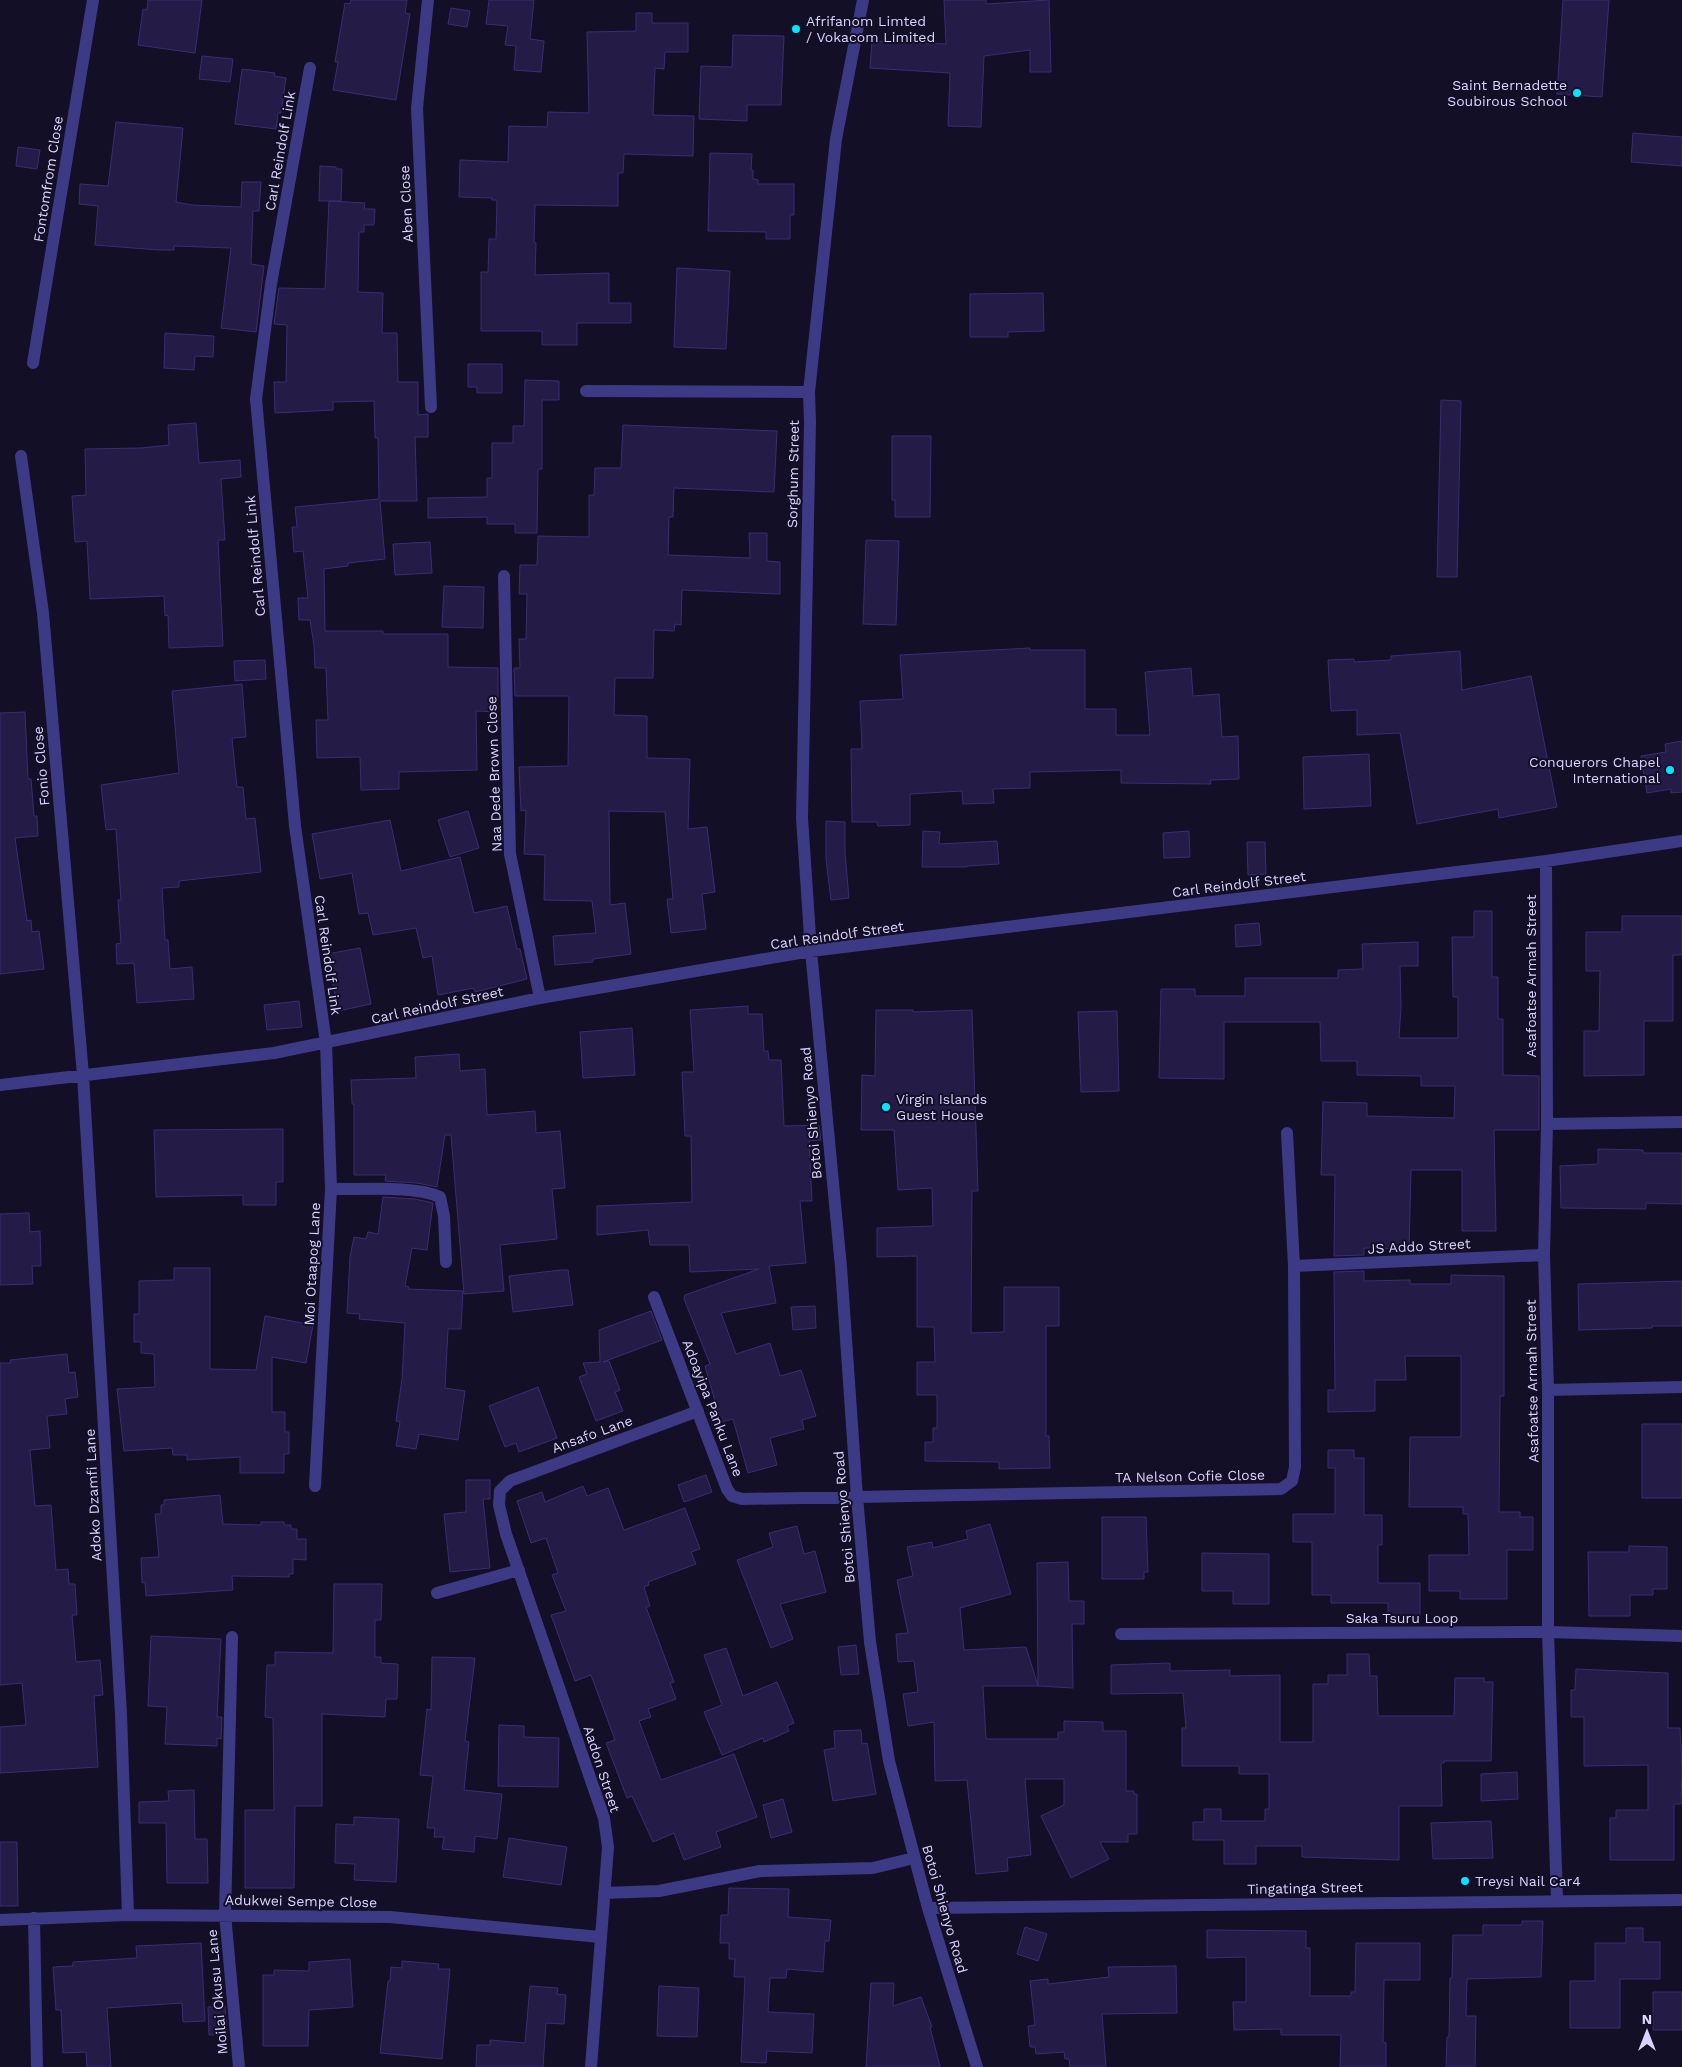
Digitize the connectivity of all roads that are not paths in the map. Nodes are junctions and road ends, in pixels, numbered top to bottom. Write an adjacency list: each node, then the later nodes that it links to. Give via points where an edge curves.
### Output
1 (93, 0): 5 (street, Fontomfrom Close)
2 (428, 0): 8 (street, Aben Close, via 417,108)
3 (863, 0): 7 (street, Sorghum Street, via 836,138)
4 (310, 68): 15 (street, Carl Reindolf Link, via 271,284 256,399 295,826)
5 (33, 363)
6 (586, 391): 7 (street)
7 (809, 392): 13 (street, Sorghum Street, via 802,818)
8 (431, 407)
9 (21, 456): 16 (street, Fonio Close, via 43,613)
10 (504, 576): 14 (street, Naa Dede Brown Close, via 510,854)
11 (1682, 841): 12 (street, Carl Reindolf Street)
12 (1546, 861): 13 (street, Carl Reindolf Street); 19 (street, Asafoatse Armah Street)
13 (811, 951): 14 (street, Carl Reindolf Street); 31 (street, Botoi Shienyo Road, via 841,1267)
14 (540, 998): 15 (street, Carl Reindolf Street)
15 (326, 1043): 16 (street, Carl Reindolf Street, via 274,1054); 21 (street, Moi Otaapog Lane)
16 (83, 1075): 17 (street, Carl Reindolf Street); 44 (street, Adoko Dzamfi Lane, via 121,1714)
17 (0, 1085)
18 (1682, 1122): 19 (street)
19 (1547, 1124): 22 (street, Asafoatse Armah Street)
20 (1287, 1132): 24 (street, TA Nelson Cofie Close)
21 (332, 1189): 23 (street, via 430,1192 440,1197); 29 (street, Moi Otaapog Lane)
22 (1544, 1255): 24 (street, JS Addo Street); 27 (street, Asafoatse Armah Street)
23 (446, 1262)
24 (1294, 1266): 31 (street, TA Nelson Cofie Close, via 1295,1467 1292,1481 1281,1489)
25 (654, 1297): 28 (street, Adoayipa Panku Lane)
26 (1682, 1388): 27 (street)
27 (1548, 1390): 34 (street, Asafoatse Armah Street)
28 (698, 1411): 30 (street, Ansafo Lane, via 510,1481); 31 (street, Adoayipa Panku Lane, via 732,1496 742,1499)
29 (315, 1486)
30 (500, 1491): 32 (street, Aadon Street, via 499,1505)
31 (857, 1497): 38 (street, Botoi Shienyo Road, via 870,1642 889,1761)
32 (519, 1570): 33 (street); 39 (street, Aadon Street, via 604,1818 608,1847)
33 (436, 1593)
34 (1548, 1632): 35 (street, Saka Tsuru Loop); 36 (street, Saka Tsuru Loop); 40 (street, Asafoatse Armah Street)
35 (1121, 1634)
36 (1682, 1636)
37 (232, 1637): 43 (street, Moilai Okusu Lane)
38 (914, 1858): 39 (street, via 873,1868 760,1871 659,1891); 42 (street, Botoi Shienyo Road)
39 (604, 1893): 47 (street, Aadon Street)
40 (1557, 1900): 41 (street, Tingatinga Street); 42 (street, Tingatinga Street)
41 (1682, 1900)
42 (928, 1908): 51 (street, Botoi Shienyo Road)
43 (225, 1914): 44 (street, Adukwei Sempe Close); 47 (street, Adukwei Sempe Close, via 390,1917); 49 (street, Moilai Okusu Lane)
44 (128, 1915): 45 (street, Adukwei Sempe Close)
45 (34, 1918): 46 (street, Adukwei Sempe Close); 48 (street)
46 (0, 1920)
47 (600, 1937): 50 (street, Aadon Street)
48 (37, 2067)
49 (239, 2067)
50 (591, 2067)
51 (977, 2067)

